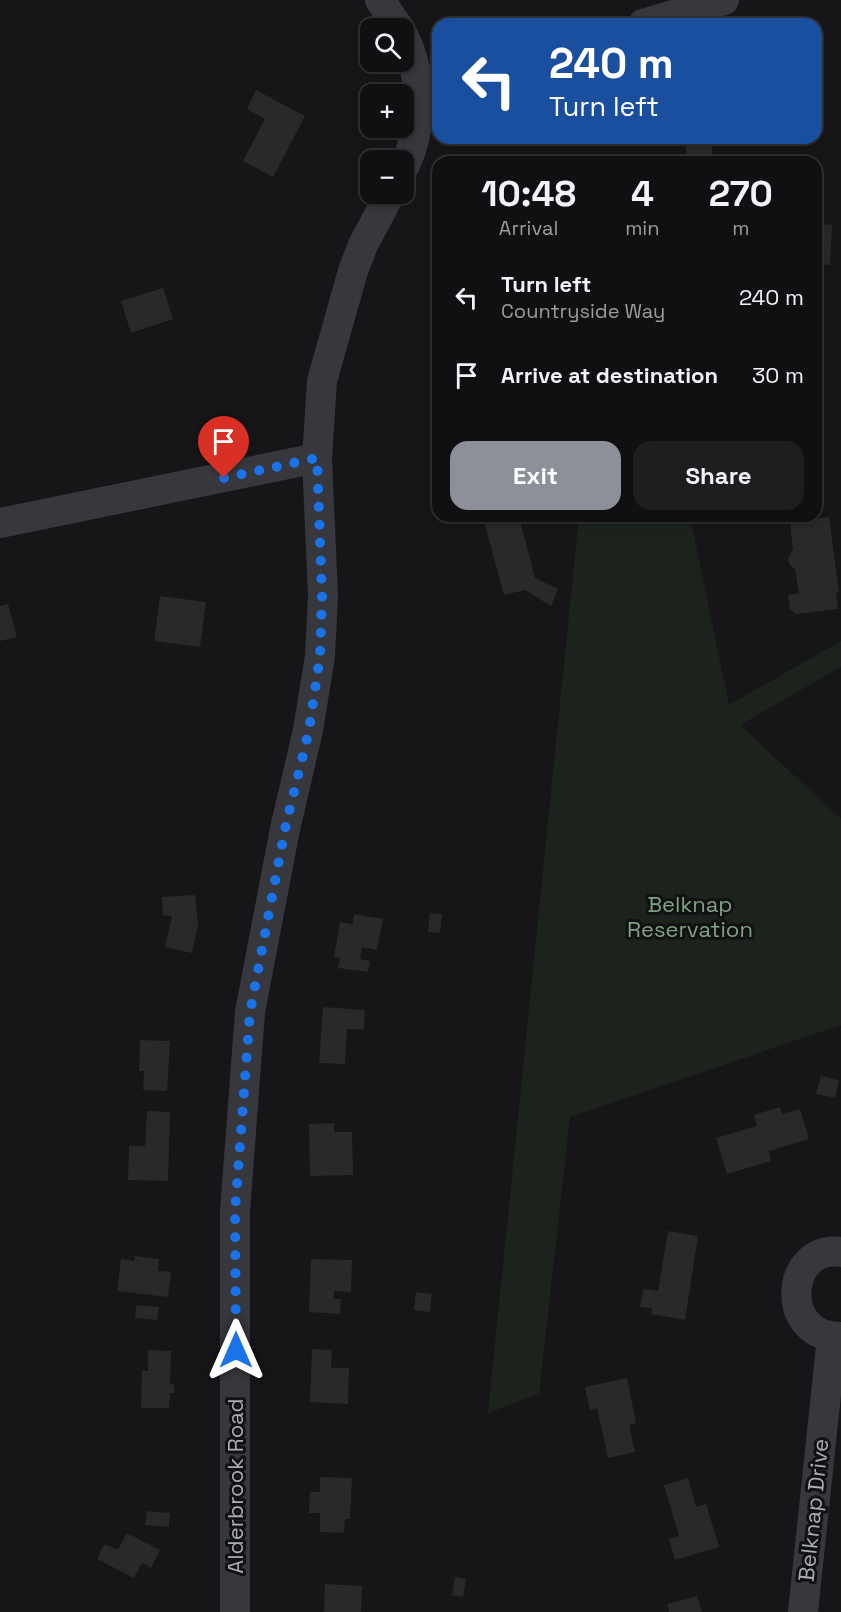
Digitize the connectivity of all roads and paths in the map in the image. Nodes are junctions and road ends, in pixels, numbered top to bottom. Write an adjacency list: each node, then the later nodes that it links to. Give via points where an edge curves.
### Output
1 (380, 0): 3 (street)
2 (724, 0): 4 (street)
3 (392, 18)
4 (663, 18)
5 (414, 64): 6 (street)
6 (427, 80): 7 (street)
7 (409, 150)
8 (385, 204): 9 (street, Alderbrook Road, via 353,271 327,357)
9 (317, 458): 10 (street); 13 (street, Alderbrook Road, via 320,656 309,730 283,838 252,1002 245,1065 235,1211)
10 (0, 523)
11 (841, 1252): 12 (street, Belknap Drive, via 822,1254 810,1262 795,1288 804,1319 819,1333)
12 (836, 1337): 14 (street, Belknap Drive)
13 (235, 1612)
14 (803, 1612)

